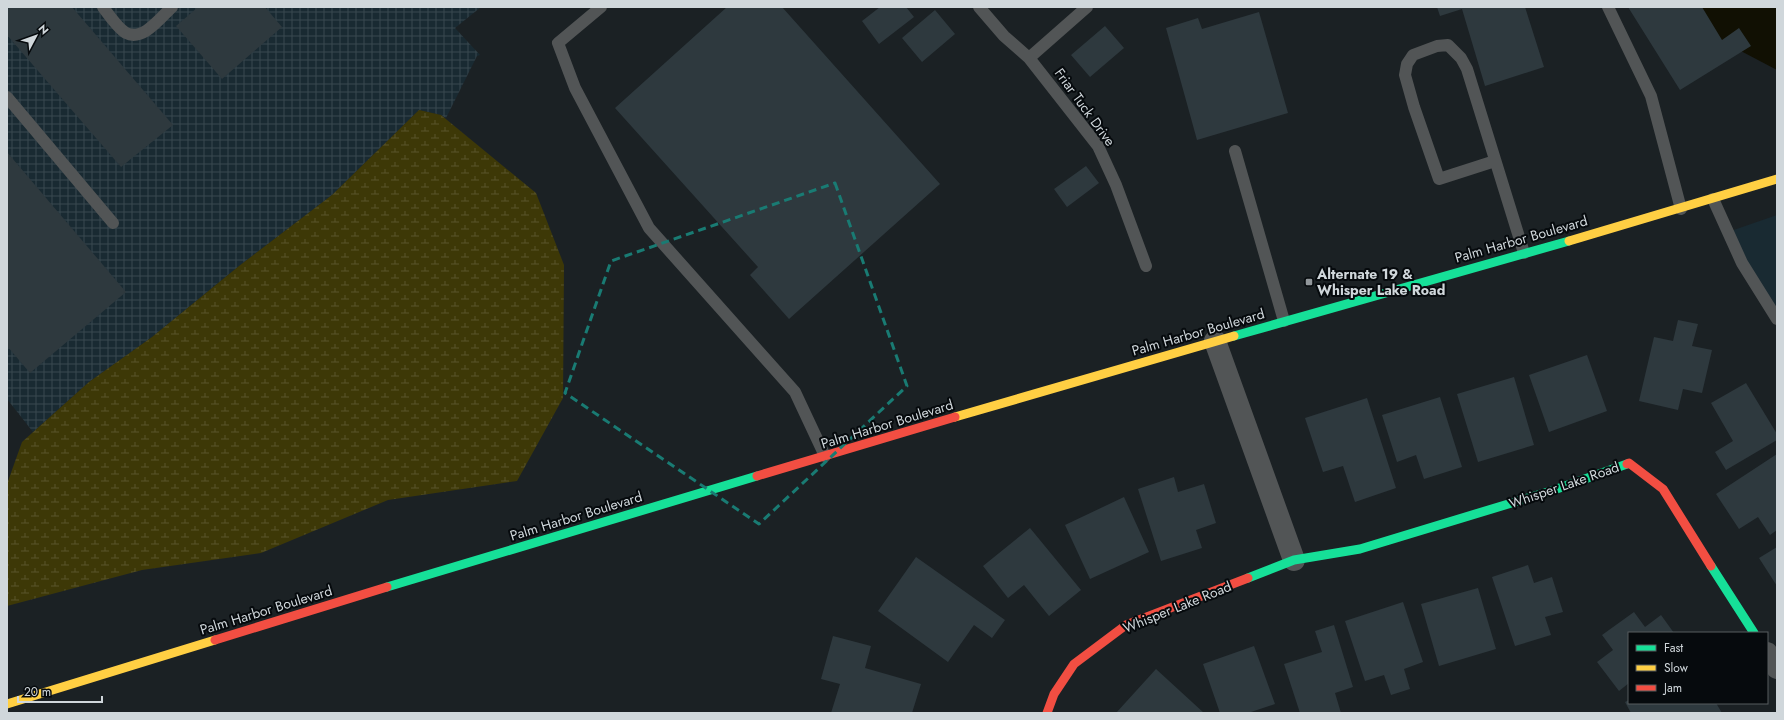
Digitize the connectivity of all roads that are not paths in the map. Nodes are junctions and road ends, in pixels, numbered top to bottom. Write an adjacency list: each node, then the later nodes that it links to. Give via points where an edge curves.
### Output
1 (103, 7): 2 (lane, via 125,33 134,36 142,34)
2 (172, 7)
3 (601, 7): 20 (lane, via 558,43 575,88 649,228 795,392)
4 (978, 7): 7 (lane, Friar Tuck Drive, via 1004,36)
5 (1087, 7): 7 (lane)
6 (1608, 7): 13 (lane, via 1651,96)
7 (1029, 58): 16 (lane, Friar Tuck Drive, via 1098,146 1116,185)
8 (7, 98): 14 (lane)
9 (1235, 151): 18 (lane)
10 (1495, 161): 10 (lane, via 1467,69 1461,58 1448,46 1437,46 1413,55 1407,64 1405,75 1439,179); 15 (lane)
11 (1777, 179): 12 (main road, Palm Harbor Boulevard)
12 (1713, 199): 13 (main road, Palm Harbor Boulevard); 17 (lane, via 1742,263)
13 (1680, 209): 15 (main road, Palm Harbor Boulevard)
14 (113, 223)
15 (1524, 253): 18 (main road, Palm Harbor Boulevard)
16 (1146, 266)
17 (1777, 319)
18 (1284, 321): 19 (main road, Palm Harbor Boulevard)
19 (1215, 341): 20 (main road, Palm Harbor Boulevard); 21 (street)
20 (825, 456): 25 (main road, Palm Harbor Boulevard)
21 (1294, 560): 22 (main road, Whisper Lake Road, via 1360,549 1551,491 1629,463 1663,489); 26 (main road, Whisper Lake Road, via 1126,625 1074,664 1054,694)
22 (1753, 632)
23 (1768, 654): 24 (street)
24 (1777, 668)
25 (7, 704)
26 (1047, 713)

